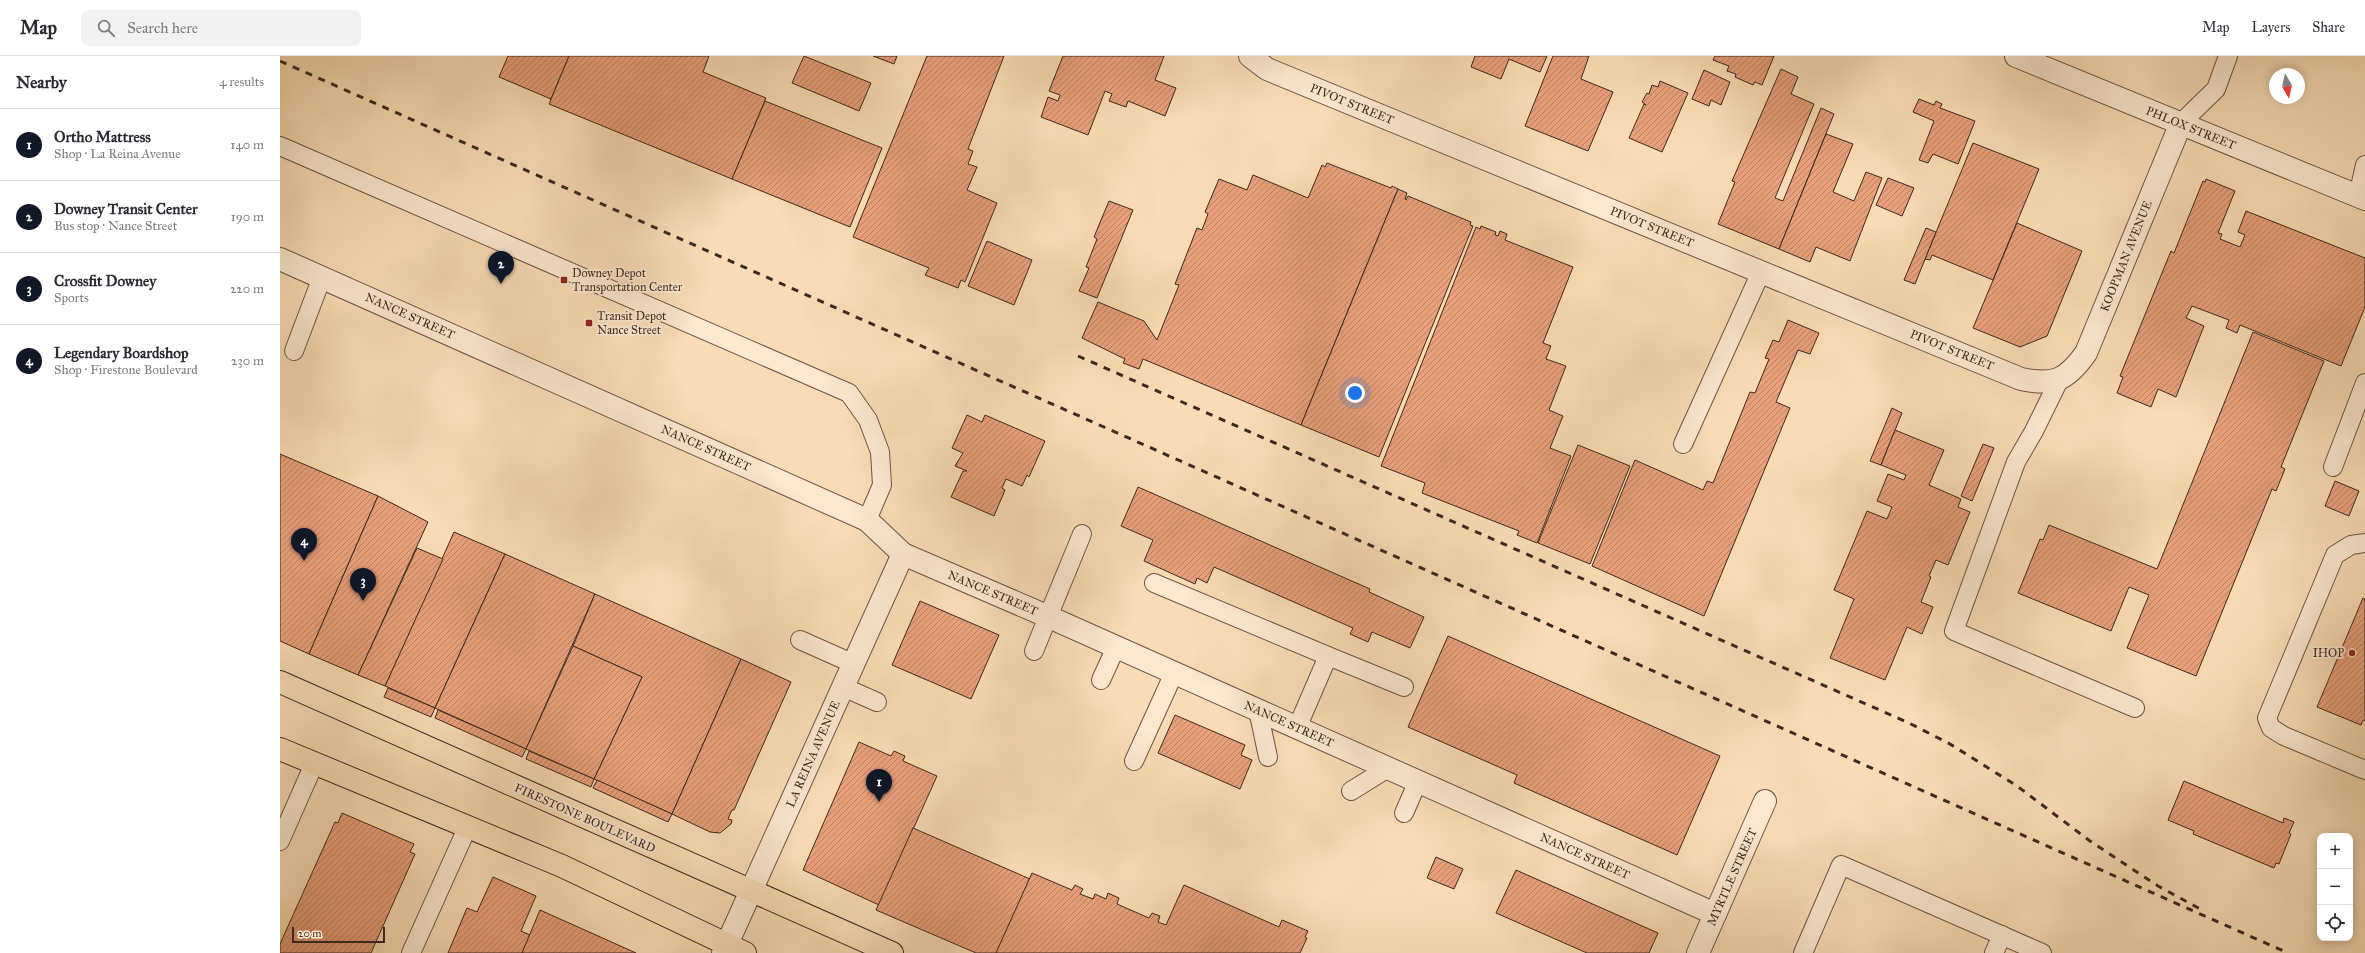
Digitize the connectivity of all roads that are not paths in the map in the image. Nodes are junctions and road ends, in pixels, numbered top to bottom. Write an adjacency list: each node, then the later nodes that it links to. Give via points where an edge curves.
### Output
1 (1250, 56): 10 (street, PIVOT STREET, via 1267,69)
2 (2016, 56): 4 (street, PHLOX STREET)
3 (2228, 56): 5 (lane, via 2216,89)
4 (2043, 61): 5 (street, PHLOX STREET)
5 (2180, 123): 8 (street, PHLOX STREET); 13 (street, KOOPMAN AVENUE, via 2086,354 2075,369)
6 (280, 146): 17 (lane, via 849,393 868,420 880,452 882,485)
7 (2365, 165): 8 (lane)
8 (2361, 198)
9 (280, 259): 11 (street, NANCE STREET)
10 (1761, 272): 13 (street, PIVOT STREET, via 2021,379 2040,383); 15 (lane)
11 (322, 277): 12 (lane); 17 (street, NANCE STREET)
12 (294, 351)
13 (2059, 380): 34 (lane, via 2016,462 1954,631)
14 (2365, 383): 16 (lane)
15 (1683, 444)
16 (2333, 467)
17 (867, 520): 20 (street, NANCE STREET)
18 (1082, 534): 22 (lane)
19 (2365, 543): 42 (lane, via 2351,544 2335,555 2267,718 2271,728 2284,736)
20 (903, 554): 22 (street, NANCE STREET); 27 (street, LA REINA AVENUE)
21 (1154, 583): 26 (lane)
22 (1049, 617): 24 (street, NANCE STREET); 25 (lane)
23 (800, 640): 27 (lane)
24 (1116, 647): 28 (street, NANCE STREET); 29 (lane)
25 (1034, 651)
26 (1328, 656): 32 (lane); 36 (lane)
27 (854, 664): 31 (street, LA REINA AVENUE)
28 (1174, 673): 35 (street, NANCE STREET); 39 (lane)
29 (1101, 680)
30 (280, 682): 49 (main road, FIRESTONE BOULEVARD)
31 (843, 687): 33 (lane); 49 (street, LA REINA AVENUE)
32 (1404, 687)
33 (877, 702)
34 (2135, 708)
35 (1258, 710): 36 (street, NANCE STREET); 38 (lane)
36 (1297, 728): 41 (street, NANCE STREET)
37 (280, 749): 40 (main road)
38 (1268, 757)
39 (1134, 761)
40 (314, 764): 47 (main road); 48 (lane)
41 (1388, 768): 43 (street, NANCE STREET); 44 (lane)
42 (2365, 770)
43 (1418, 781): 46 (lane); 50 (street, NANCE STREET)
44 (1351, 791)
45 (1765, 802): 50 (street, MYRTLE STREET)
46 (1404, 813)
47 (468, 826): 52 (main road, via 562,866); 53 (lane)
48 (280, 841)
49 (751, 892): 52 (street, LA REINA AVENUE); 54 (main road, FIRESTONE BOULEVARD)
50 (1715, 914): 55 (street, MYRTLE STREET)
51 (2002, 935): 56 (lane, via 1840,864); 57 (lane); 58 (lane)
52 (732, 950)
53 (411, 953)
54 (892, 953)
55 (1698, 953)
56 (1803, 953)
57 (1994, 953)
58 (2042, 953)

